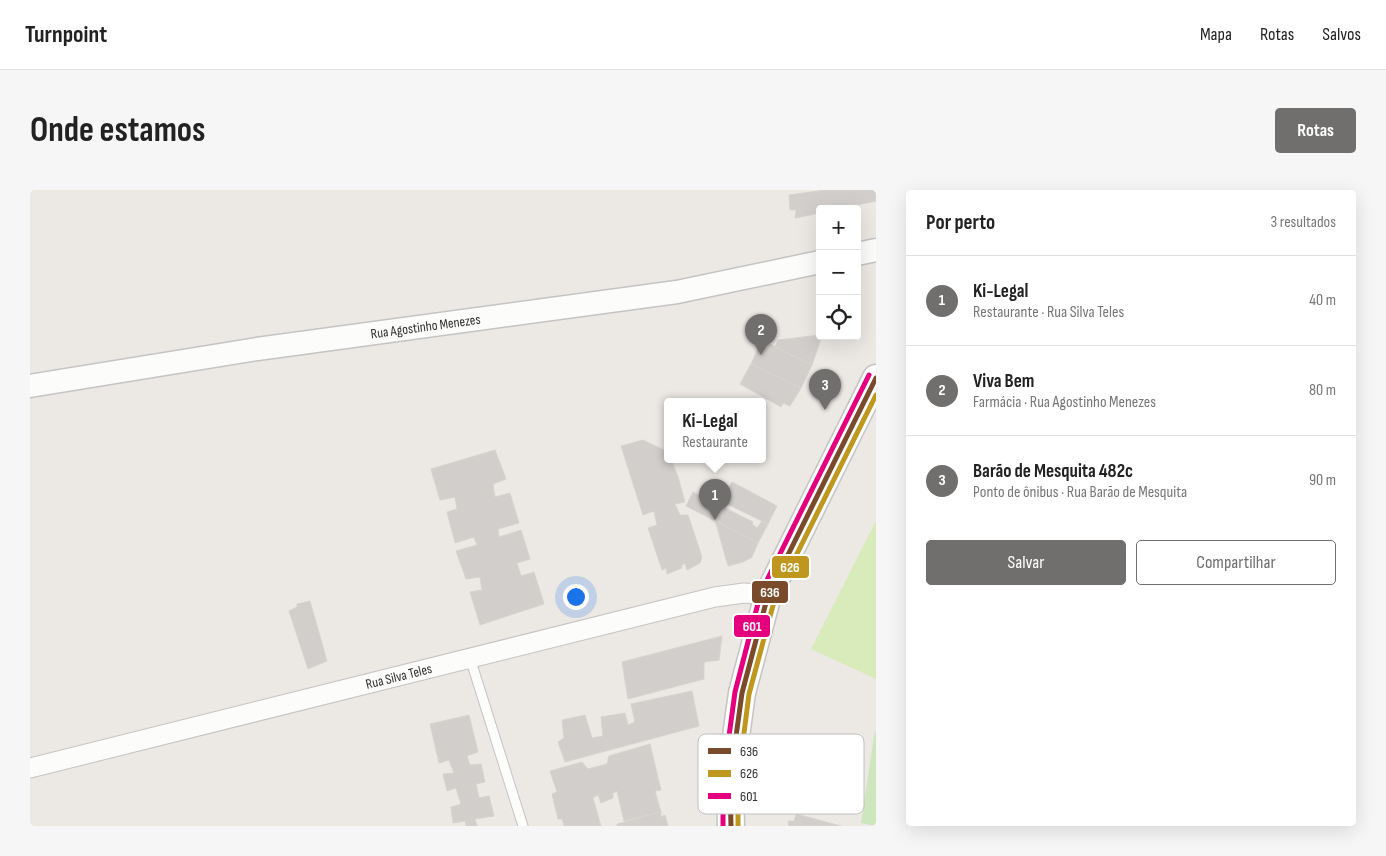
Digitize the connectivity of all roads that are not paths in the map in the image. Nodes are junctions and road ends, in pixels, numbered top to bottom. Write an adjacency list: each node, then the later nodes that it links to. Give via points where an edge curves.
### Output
1 (876, 250): 2 (street)
2 (861, 253)
3 (816, 263): 5 (street, Rua Agostinho Menezes, via 677,292 257,349)
4 (876, 378): 6 (main road)
5 (30, 386)
6 (768, 595): 7 (street, Rua Silva Teles, via 744,593 715,597); 8 (main road, via 742,693)
7 (470, 658): 9 (street, Rua Silva Teles); 10 (lane)
8 (736, 734)
9 (30, 768)
10 (523, 826)

